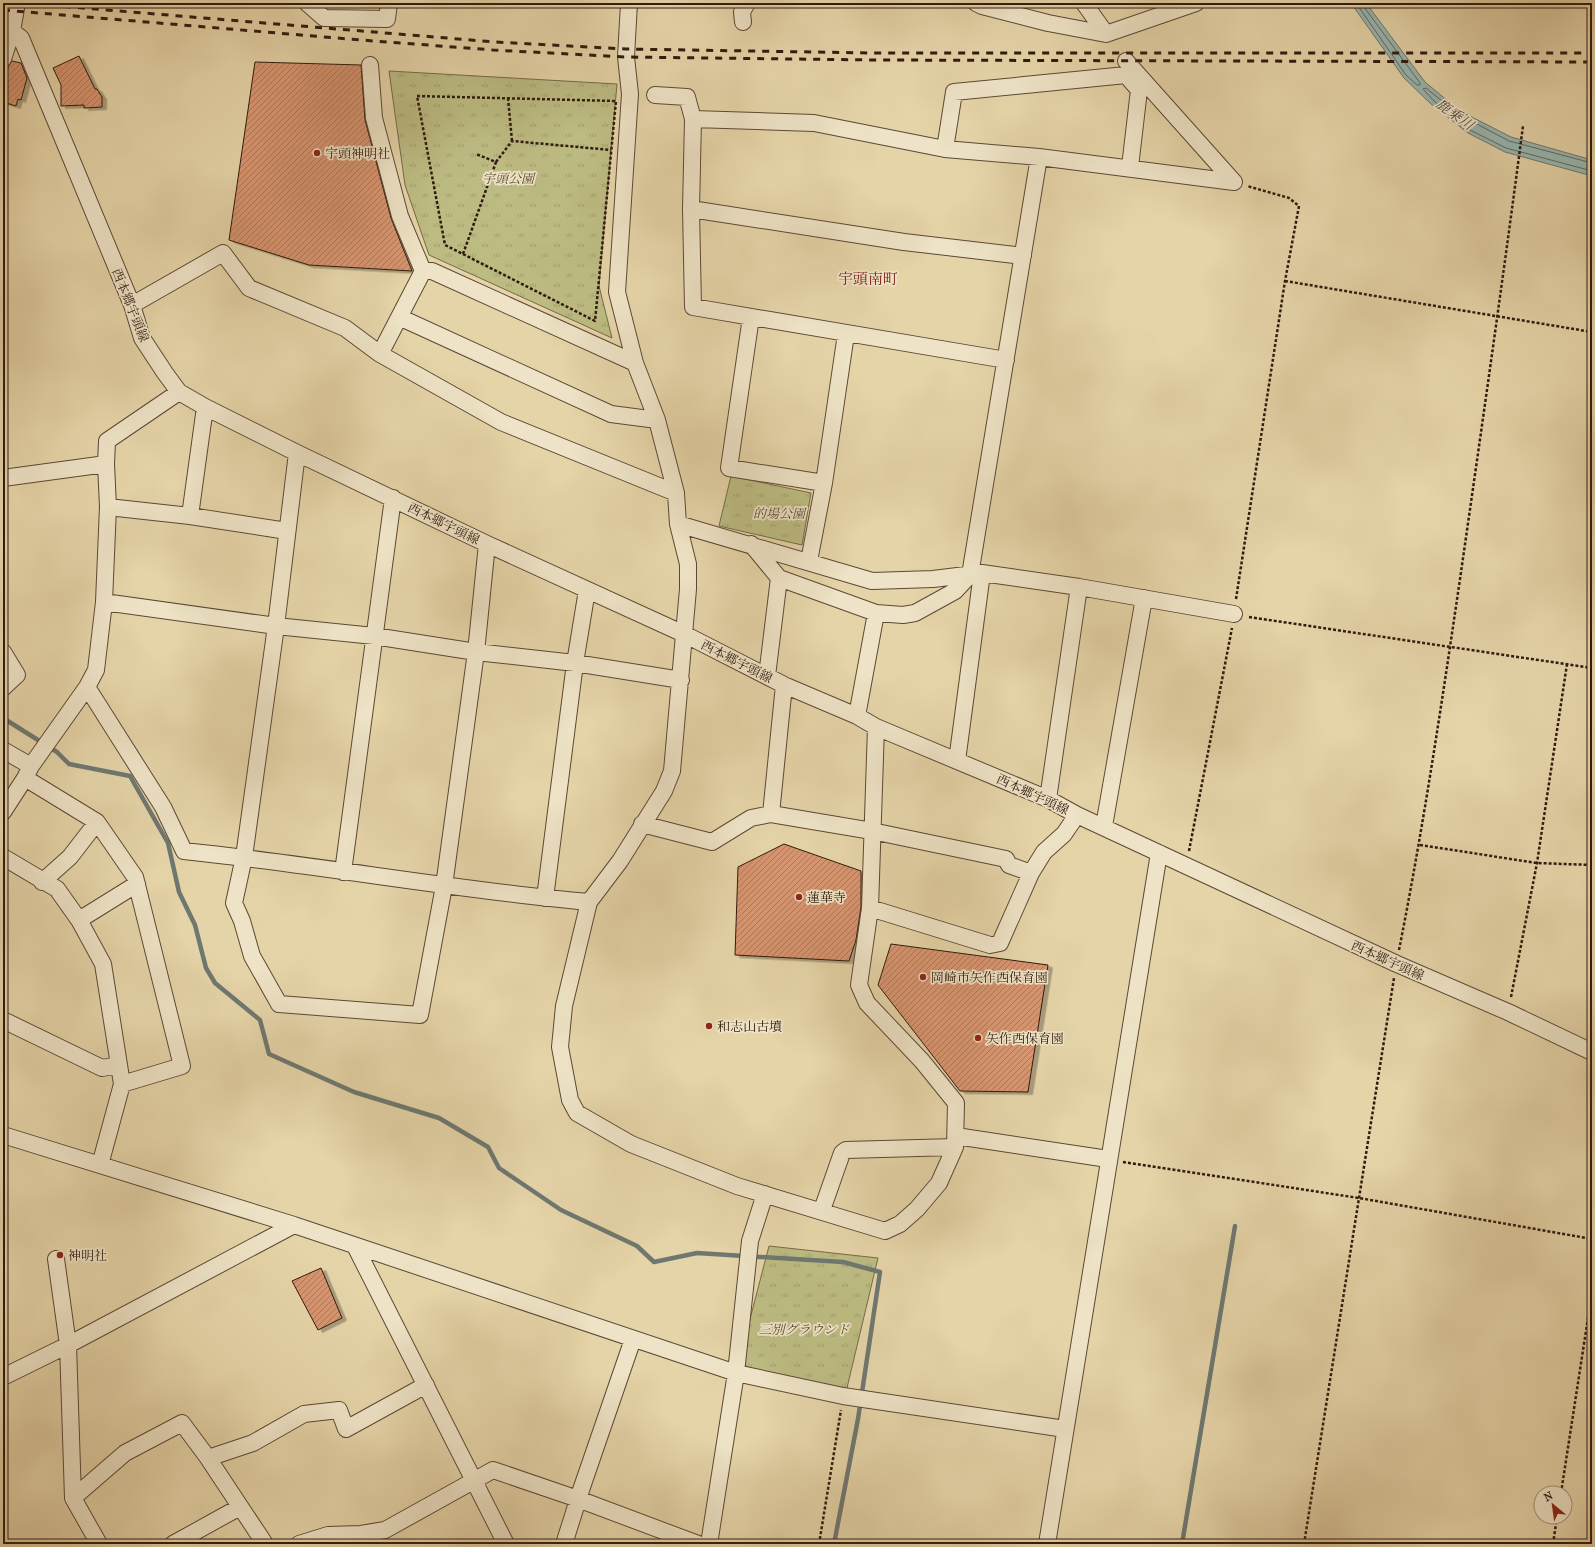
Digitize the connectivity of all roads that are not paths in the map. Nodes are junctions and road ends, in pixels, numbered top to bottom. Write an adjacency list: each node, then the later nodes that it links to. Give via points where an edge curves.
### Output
1 (307, 3): 2 (street, via 324,18 386,19)
2 (389, 3)
3 (629, 3): 29 (street, via 626,57 630,94 617,292)
4 (747, 3): 9 (street, via 742,12)
5 (976, 3): 11 (street, via 1048,23)
6 (1084, 3): 11 (street)
7 (1196, 3): 11 (street)
8 (15, 7): 10 (street)
9 (743, 22)
10 (7, 31): 12 (street); 23 (street, 西本郷宇頭線, via 22,38)
11 (1106, 34)
12 (3, 59)
13 (1126, 61): 19 (street, via 1234,182)
14 (370, 65): 22 (street, via 374,118 400,216)
15 (655, 95): 16 (street, via 687,96)
16 (693, 119): 17 (street, via 814,123); 20 (street)
17 (945, 149): 18 (street); 19 (street, via 954,92 1126,75 1139,90)
18 (1039, 157): 19 (street); 21 (street)
19 (1130, 167)
20 (691, 209): 21 (street, via 904,242); 24 (street, via 693,307)
21 (1023, 256): 28 (street)
22 (423, 271): 25 (street); 29 (street, via 432,271)
23 (132, 305): 27 (street, via 223,253 249,288 345,328); 30 (street, 西本郷宇頭線, via 142,338)
24 (751, 317): 26 (street); 36 (street, via 729,468)
25 (399, 318): 27 (street); 32 (street, via 611,414)
26 (846, 334): 28 (street); 36 (street)
27 (380, 354): 37 (street, via 501,422)
28 (1006, 360): 46 (street)
29 (635, 363): 32 (street)
30 (179, 392): 31 (street, 西本郷宇頭線); 34 (street, via 107,441)
31 (205, 407): 33 (street, 西本郷宇頭線); 40 (street)
32 (657, 420): 37 (street)
33 (297, 453): 38 (street, 西本郷宇頭線); 42 (street)
34 (106, 464): 35 (street); 39 (street)
35 (3, 478)
36 (824, 483): 45 (street)
37 (676, 493): 41 (street)
38 (393, 498): 43 (street, 西本郷宇頭線); 56 (street)
39 (108, 507): 40 (street); 51 (street)
40 (190, 516): 42 (street)
41 (678, 524): 44 (street); 55 (street, via 688,564)
42 (287, 531): 54 (street)
43 (487, 544): 49 (street, 西本郷宇頭線); 58 (street)
44 (751, 544): 45 (street); 47 (street)
45 (809, 562): 46 (street, via 872,581 933,579)
46 (976, 574): 48 (street); 52 (street, via 955,591 915,613); 68 (street)
47 (780, 578): 52 (street); 60 (street)
48 (1079, 588): 50 (street); 70 (street)
49 (587, 590): 55 (street, 西本郷宇頭線); 59 (street)
50 (1144, 598): 53 (street); 76 (street)
51 (104, 602): 54 (street); 63 (street, via 96,670)
52 (876, 613): 65 (street)
53 (1234, 614)
54 (276, 626): 56 (street); 80 (street)
55 (684, 634): 60 (street, 西本郷宇頭線); 61 (street)
56 (374, 636): 58 (street); 81 (street)
57 (3, 652): 64 (street, via 17,675)
58 (476, 652): 59 (street); 85 (street)
59 (575, 663): 61 (street); 86 (street)
60 (767, 676): 62 (street, 西本郷宇頭線)
61 (681, 680): 75 (street, via 672,771 664,791)
62 (784, 685): 65 (street, 西本郷宇頭線); 72 (street)
63 (87, 686): 69 (street); 80 (street, via 163,807 184,851)
64 (3, 688)
65 (858, 716): 66 (street, 西本郷宇頭線)
66 (876, 727): 68 (street, 西本郷宇頭線); 77 (street)
67 (3, 750): 69 (street)
68 (957, 761): 70 (street, 西本郷宇頭線)
69 (28, 772): 71 (street); 74 (street)
70 (1048, 799): 73 (street, 西本郷宇頭線)
71 (3, 812)
72 (771, 814): 75 (street, via 751,818 712,842); 77 (street)
73 (1077, 815): 76 (street, 西本郷宇頭線); 82 (street, via 1064,834 1044,852)
74 (97, 822): 83 (street, via 70,857); 84 (street, via 135,878)
75 (642, 824): 87 (street, via 620,861)
76 (1104, 826): 78 (street)
77 (872, 831): 82 (street, via 1006,859 1009,865); 88 (street)
78 (1159, 853): 91 (street, 西本郷宇頭線); 96 (street)
79 (3, 857): 83 (street)
80 (244, 857): 81 (street); 85 (street, via 234,903 252,956 280,1004 420,1015)
81 (343, 872): 85 (street)
82 (1031, 873): 88 (street, via 1000,943 990,945)
83 (42, 882): 89 (street, via 57,889)
84 (136, 884): 89 (street); 93 (street, via 182,1066)
85 (444, 886): 86 (street)
86 (546, 898): 87 (street)
87 (589, 902): 98 (street, via 564,1006 560,1047 570,1100 577,1113 631,1144 737,1186)
88 (870, 908): 95 (street, via 859,984 867,1003 922,1061 956,1103)
89 (79, 920): 92 (street, via 104,964)
90 (3, 1020): 92 (street, via 102,1068)
91 (1592, 1052)
92 (119, 1065): 93 (street)
93 (122, 1084): 97 (street)
94 (3, 1135): 97 (street)
95 (956, 1141): 96 (street); 99 (street, via 846,1150 842,1153); 99 (street, via 939,1183 900,1224 885,1231)
96 (1108, 1159): 108 (street)
97 (100, 1165): 100 (street)
98 (765, 1194): 99 (street); 105 (street, via 750,1241)
99 (822, 1210)
100 (294, 1225): 101 (street); 104 (street)
101 (355, 1246): 103 (street); 107 (street)
102 (56, 1259): 104 (street)
103 (633, 1339): 105 (street); 112 (street)
104 (68, 1345): 106 (street); 111 (street)
105 (736, 1373): 108 (street, via 843,1396); 122 (street)
106 (3, 1378)
107 (426, 1385): 109 (street, via 346,1429 339,1410 304,1414 253,1443); 110 (street)
108 (1065, 1429): 123 (street)
109 (208, 1458): 111 (street, via 182,1423 125,1454); 113 (street)
110 (474, 1482): 112 (street, via 493,1470); 114 (street, via 385,1530); 119 (street)
111 (73, 1498): 115 (street)
112 (578, 1499): 120 (street); 121 (street)
113 (240, 1507): 116 (street); 117 (street)
114 (362, 1539): 118 (street, via 328,1535)
115 (98, 1544)
116 (173, 1544)
117 (266, 1544)
118 (299, 1544)
119 (506, 1544)
120 (564, 1544)
121 (698, 1544)
122 (709, 1544)
123 (1047, 1544)

